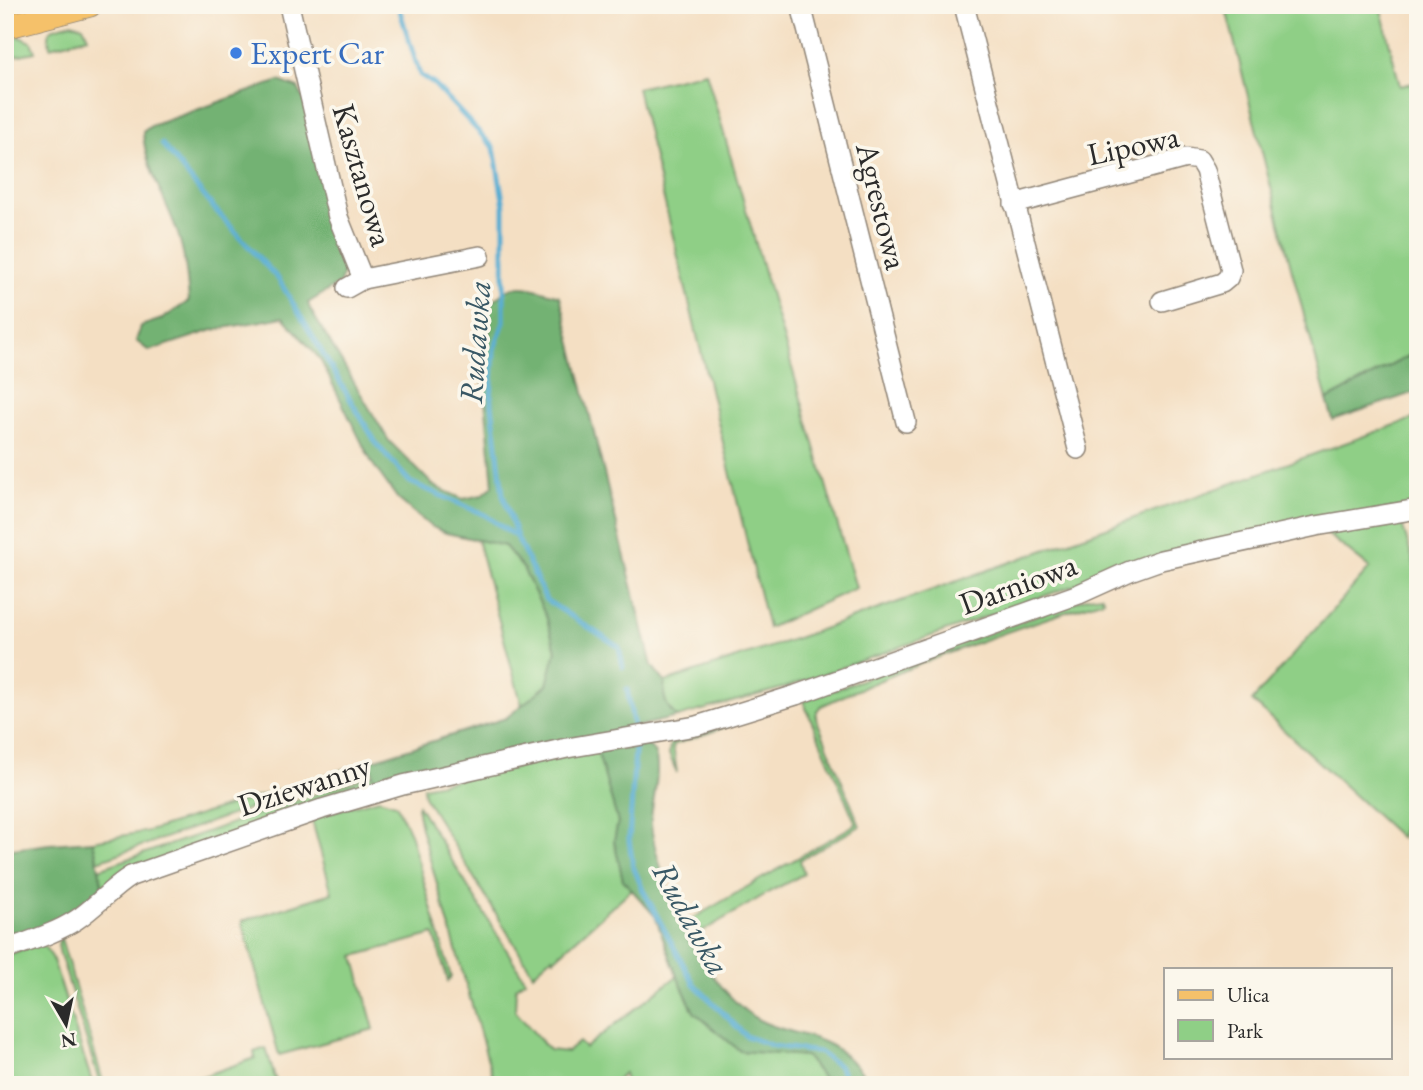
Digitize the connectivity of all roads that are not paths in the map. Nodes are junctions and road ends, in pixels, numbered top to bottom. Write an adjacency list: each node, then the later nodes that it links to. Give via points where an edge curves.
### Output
1 (90, 5): 5 (main road)
2 (289, 5): 7 (street, Kasztanowa, via 355,284)
3 (800, 5): 9 (street, Agrestowa)
4 (964, 5): 6 (street)
5 (5, 27)
6 (1014, 204): 8 (street, Lipowa, via 1186,158 1199,160 1231,270 1222,283); 10 (street)
7 (480, 256)
8 (1162, 301)
9 (906, 422)
10 (1078, 449)
11 (1418, 509): 12 (street, Darniowa, via 1161,560 796,695 696,726)
12 (643, 735): 13 (street, Dziewanny, via 403,785 322,808 131,876 75,920)
13 (5, 950)

